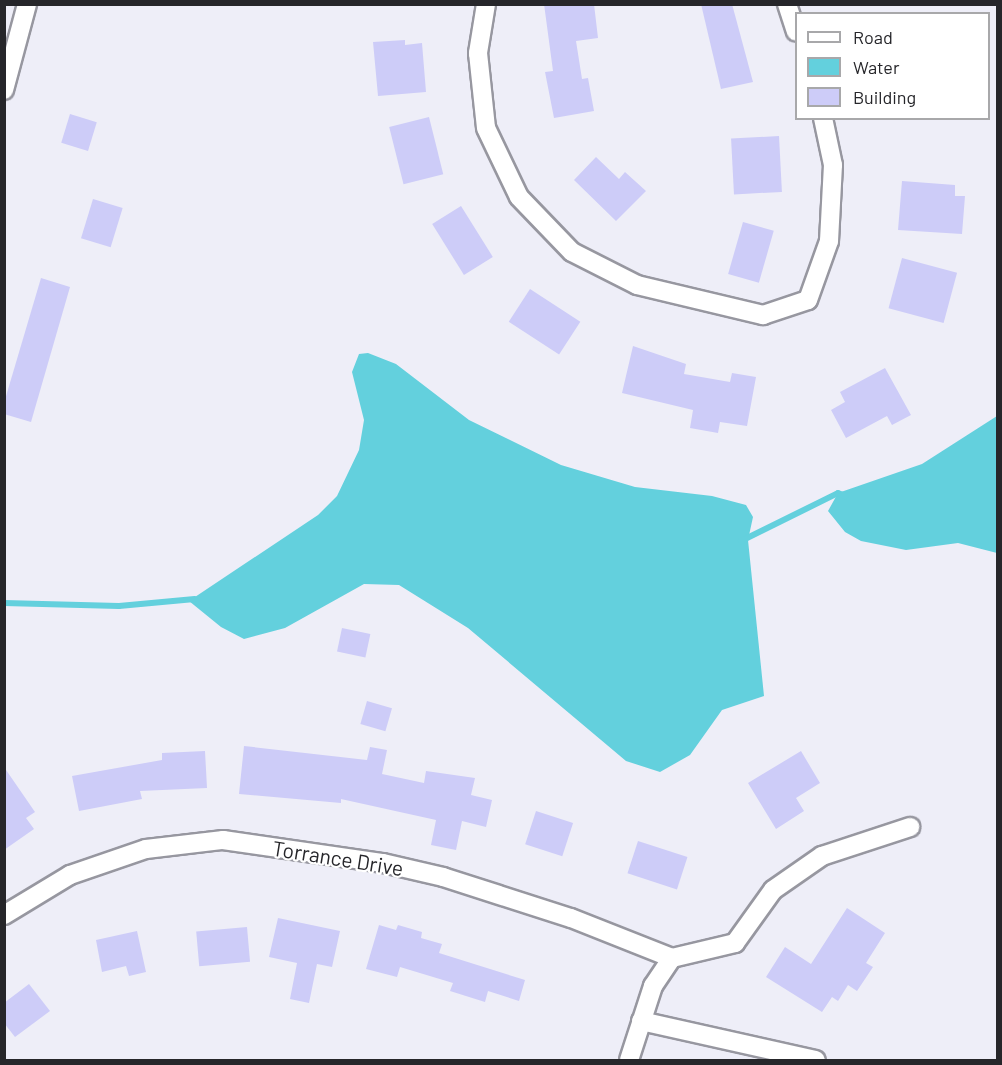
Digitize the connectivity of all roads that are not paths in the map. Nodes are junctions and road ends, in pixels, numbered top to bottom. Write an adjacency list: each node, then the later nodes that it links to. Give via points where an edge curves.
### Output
1 (27, 4): 5 (street)
2 (486, 4): 6 (street, via 478,53 486,128 519,197 572,252 637,285 763,315 808,300 829,241 833,165)
3 (787, 4): 4 (street)
4 (795, 29)
5 (4, 90)
6 (823, 120)
7 (910, 827): 9 (street, via 822,855 773,890 735,943)
8 (4, 915): 9 (street, Torrance Drive, via 70,875 146,849 223,840 383,863 443,877 571,918)
9 (672, 958): 10 (street, via 653,986)
10 (641, 1021): 11 (street); 12 (street)
11 (629, 1060)
12 (816, 1060)

